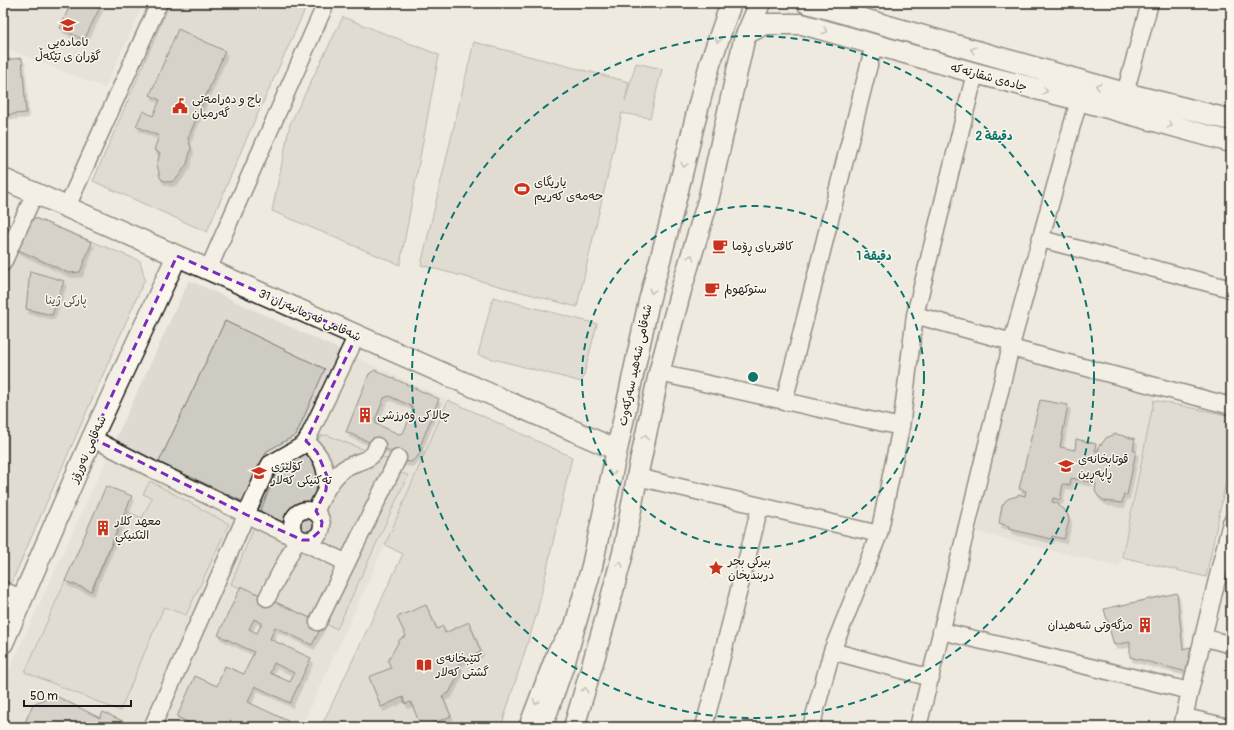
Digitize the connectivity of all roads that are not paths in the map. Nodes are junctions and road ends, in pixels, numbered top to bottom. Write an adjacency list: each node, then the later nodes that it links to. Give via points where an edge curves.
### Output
1 (159, 3): 17 (street)
2 (326, 3): 21 (street)
3 (731, 3): 33 (main road, شەقامی شەهید سەرکەوت, one-way to 33, via 699,104 649,301)
4 (760, 3): 8 (main road, شەقامی شەهید سەرکەوت)
5 (807, 3): 7 (main road); 11 (main road, جادەی شقارتەکە, one-way to 5)
6 (1150, 3): 11 (street)
7 (802, 24): 8 (main road, جادەی شقارتەکە, via 766,24); 9 (main road, جادەی شقارتەکە, one-way to 9)
8 (747, 33): 26 (main road, شەقامی شەهید سەرکەوت, one-way to 8, via 708,201)
9 (874, 46): 10 (main road, جادەی شقارتەکە); 27 (street)
10 (975, 73): 12 (main road, جادەی شقارتەکە, one-way to 12); 23 (street)
11 (1125, 93): 13 (main road, جادەی شقارتەکە)
12 (1079, 100): 14 (main road, جادەی شقارتەکە, one-way to 14); 18 (street)
13 (1231, 120)
14 (1231, 142)
15 (3, 179): 16 (main road, شەقامی فەرمانبەران 31)
16 (35, 193): 17 (main road, شەقامی فەرمانبەران 31); 20 (street)
17 (67, 207): 19 (main road, شەقامی فەرمانبەران 31)
18 (1041, 239): 22 (street); 25 (street)
19 (177, 256): 21 (main road, شەقامی فەرمانبەران 31); 30 (main road, شەقامی نەورۆز)
20 (3, 263)
21 (208, 270): 24 (main road, شەقامی فەرمانبەران 31)
22 (1231, 289)
23 (915, 315): 25 (street); 29 (street)
24 (357, 335): 31 (street); 33 (main road, شەقامی فەرمانبەران 31)
25 (1012, 345): 28 (street); 49 (street)
26 (659, 373): 27 (street); 35 (main road, شەقامی شەهید سەرکەوت, one-way to 26)
27 (784, 402): 29 (street)
28 (1231, 406)
29 (900, 427): 41 (street)
30 (92, 438): 39 (street); 46 (main road, شەقامی نەورۆز)
31 (306, 441): 36 (street, via 325,465); 39 (street, via 270,464)
32 (378, 446): 36 (street, via 373,455 340,471)
33 (617, 450): 47 (main road, شەقامی شەهید سەرکەوت, one-way to 47)
34 (398, 458): 43 (street)
35 (636, 477): 37 (street); 60 (main road, شەقامی شەهید سەرکەوت, one-way to 35, via 623,553)
36 (326, 490): 38 (street)
37 (760, 507): 41 (street); 61 (street)
38 (315, 512): 42 (street, via 306,510 294,516 291,526); 42 (street, via 322,522 320,534 306,541)
39 (247, 514): 42 (street); 57 (street, via 153,726)
40 (1231, 522): 50 (street)
41 (879, 534): 53 (street)
42 (298, 538): 43 (street); 45 (street)
43 (347, 563): 48 (street)
44 (3, 590): 46 (street)
45 (267, 598)
46 (23, 599): 51 (main road, شەقامی نەورۆز)
47 (579, 618): 58 (street, one-way to 58, via 556,651); 59 (main road, شەقامی شەهید سەرکەوت)
48 (318, 622)
49 (942, 631): 54 (street); 55 (street)
50 (1203, 637): 52 (street); 55 (street)
51 (3, 643)
52 (1231, 644)
53 (832, 652): 54 (street); 62 (street)
54 (931, 678): 63 (street)
55 (1190, 691): 56 (street)
56 (1184, 722): 64 (street)
57 (157, 727)
58 (527, 727)
59 (542, 727)
60 (574, 727)
61 (704, 727)
62 (811, 727)
63 (918, 727)
64 (1228, 727)

